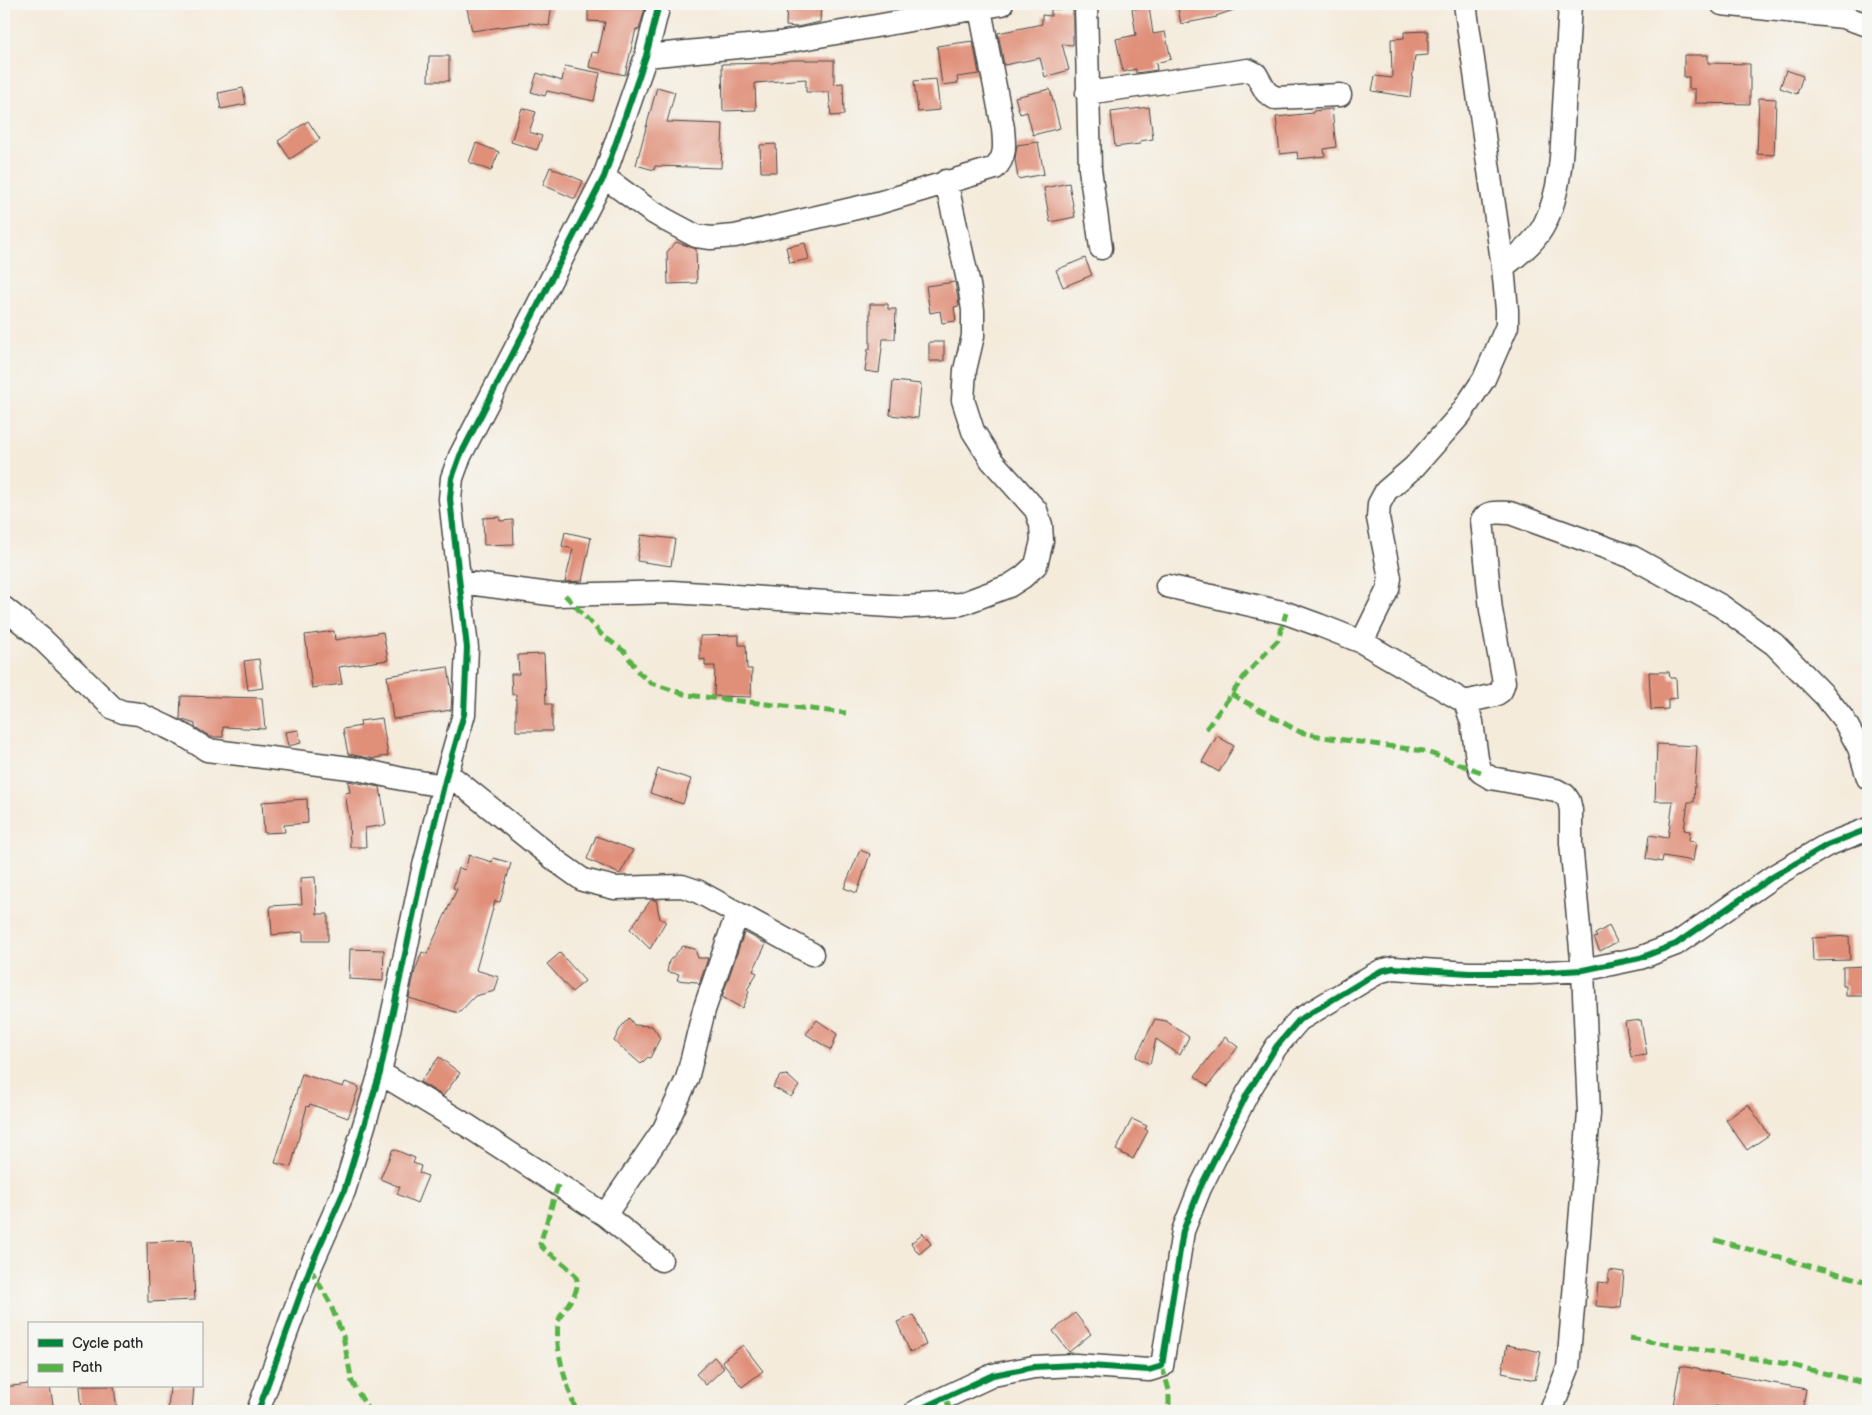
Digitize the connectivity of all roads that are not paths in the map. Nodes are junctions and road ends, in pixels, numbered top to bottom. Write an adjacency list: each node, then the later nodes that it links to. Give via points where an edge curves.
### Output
1 (659, 4): 10 (street)
2 (1002, 4): 7 (street)
3 (1086, 4): 11 (street)
4 (1465, 4): 16 (street)
5 (1570, 4): 16 (street, via 1556,195 1538,236)
6 (1722, 4): 9 (street, via 1843,17)
7 (980, 9): 8 (street); 14 (street, via 1003,128 1003,160 996,168)
8 (927, 11): 10 (street, via 778,43)
9 (1868, 25)
10 (646, 56): 13 (street)
11 (1088, 93): 12 (street, via 1248,70 1256,74 1266,92 1275,98); 15 (street, via 1090,169)
12 (1340, 95)
13 (604, 177): 14 (street, via 666,220 696,236 711,238 735,236 878,203); 17 (street, via 460,456 452,478 450,499)
14 (946, 182): 17 (street, via 973,310 973,336 965,370 963,400 973,432 992,461 1036,510 1041,525 1042,541 1036,565 1023,577 1009,586 961,604 905,608 672,592 557,595)
15 (1101, 248)
16 (1503, 267): 20 (street, via 1507,326 1484,379 1460,415 1414,467 1386,491 1379,504 1378,518 1390,578 1388,589)
17 (460, 582): 23 (street, via 467,648 464,714)
18 (1167, 586): 20 (street, via 1286,613)
19 (4, 608): 23 (street, via 41,638 113,708 139,714 208,750 358,769 402,779)
20 (1362, 642): 21 (street)
21 (1465, 702): 22 (street, via 1495,695 1501,691 1504,682 1491,610 1482,520 1486,514 1494,512 1510,513 1632,556 1721,606 1774,644 1844,720 1859,748); 27 (street, via 1481,772 1491,778 1556,790 1569,801)
22 (1868, 778)
23 (446, 779): 25 (street, via 583,880 615,888 682,886); 28 (street, via 422,874)
24 (1868, 830): 27 (street, via 1828,845 1774,876 1676,944 1640,958)
25 (737, 914): 26 (street); 29 (street, via 704,1010 687,1079 664,1128)
26 (812, 954)
27 (1583, 970): 32 (street, via 1469,973 1393,968 1370,976 1299,1020 1276,1047 1247,1094 1204,1180 1183,1231 1162,1366 1149,1370 1075,1365 1034,1367 993,1376); 33 (street, via 1589,1113 1585,1176 1568,1368)
28 (380, 1073): 29 (street); 31 (street, via 344,1191 310,1268)
29 (605, 1215): 30 (street)
30 (661, 1260)
31 (258, 1411)
32 (916, 1411)
33 (1551, 1411)

